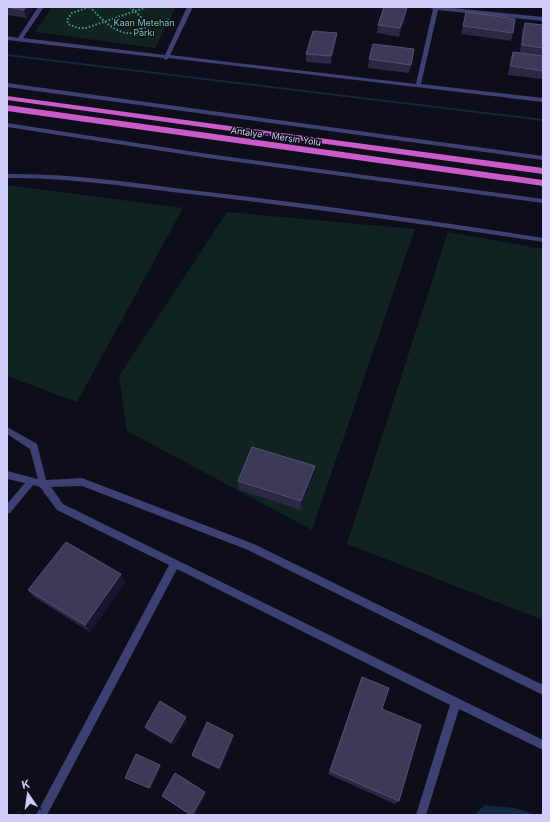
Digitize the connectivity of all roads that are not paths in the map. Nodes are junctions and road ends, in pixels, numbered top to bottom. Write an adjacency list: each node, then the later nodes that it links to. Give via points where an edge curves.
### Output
1 (41, 7): 7 (street)
2 (190, 7): 8 (street)
3 (428, 7): 4 (street)
4 (436, 7): 5 (street); 10 (street)
5 (543, 19)
6 (7, 38): 7 (street)
7 (19, 40): 8 (street)
8 (166, 58): 10 (street)
9 (7, 85): 15 (street)
10 (418, 86): 12 (street)
11 (7, 98): 16 (highway, Antalya - Mersin Yolu)
12 (543, 100)
13 (7, 108): 18 (highway, Antalya - Mersin Yolu)
14 (7, 125): 19 (street, via 208,156)
15 (543, 158)
16 (543, 170)
17 (7, 176): 20 (street, via 39,175 230,196)
18 (543, 183)
19 (543, 201)
20 (543, 240)
21 (7, 430): 24 (street, via 34,447)
22 (7, 475): 23 (street)
23 (31, 482): 24 (street); 25 (street)
24 (43, 484): 26 (street, via 60,507); 27 (street, via 82,482 251,547)
25 (7, 510)
26 (175, 564): 28 (street); 30 (street)
27 (543, 690)
28 (456, 702): 29 (street); 31 (street)
29 (543, 745)
30 (41, 815)
31 (421, 815)

